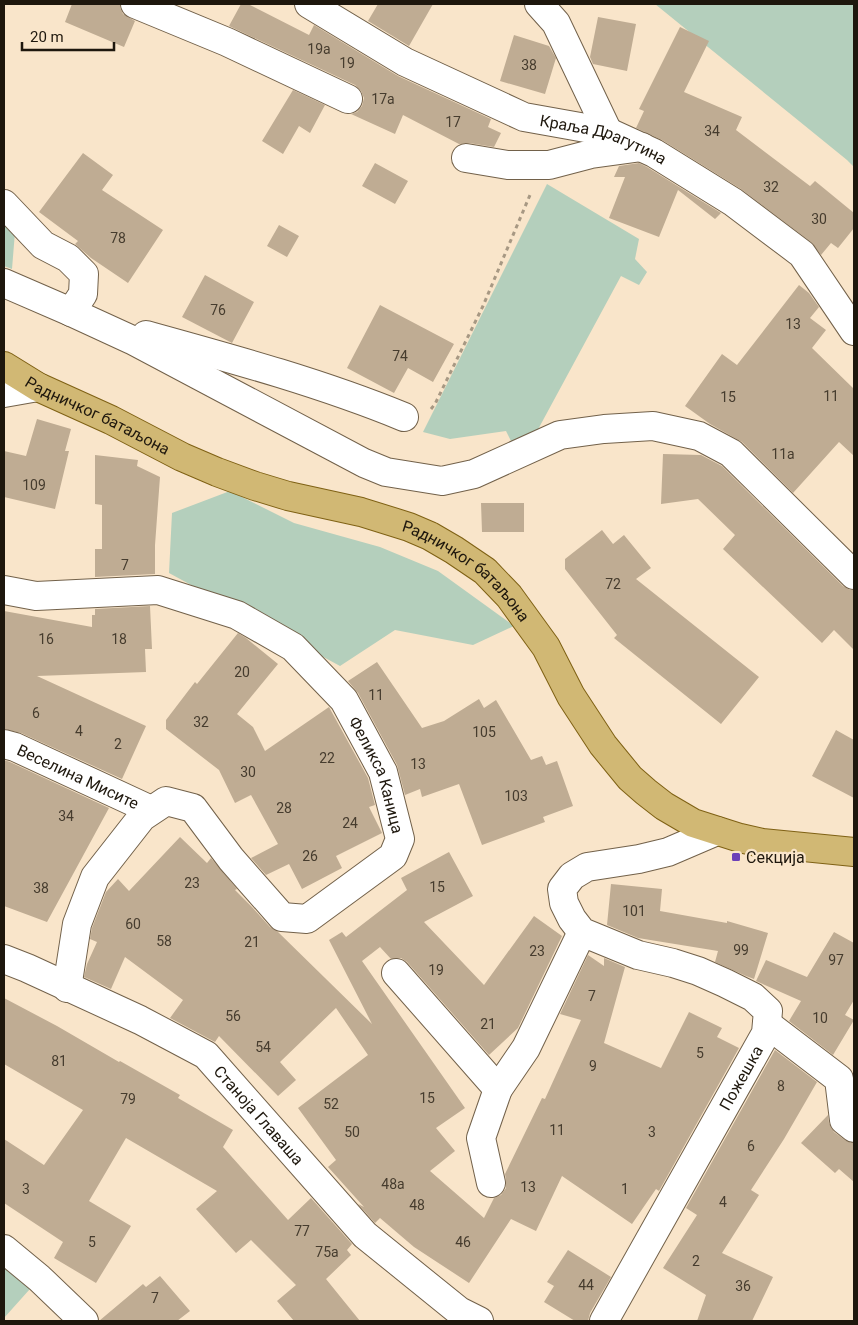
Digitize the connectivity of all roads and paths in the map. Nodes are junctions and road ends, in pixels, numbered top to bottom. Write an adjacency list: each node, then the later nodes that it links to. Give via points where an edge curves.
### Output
1 (135, 4): 4 (street, via 227,42)
2 (309, 4): 5 (street, Краља Драгутина, via 405,62 524,117)
3 (539, 4): 5 (street, via 556,23)
4 (348, 99)
5 (608, 132): 6 (street, Краља Драгутина)
6 (642, 148): 8 (street, via 591,154); 10 (street, Краља Драгутина, via 733,202)
7 (466, 158): 8 (street, via 508,165)
8 (549, 165): 18 (path, via 536,182 483,306 435,404 421,420)
9 (4, 204): 13 (street, via 43,245 68,258 84,274)
10 (802, 254): 12 (street); 14 (street, Краља Драгутина)
11 (4, 283): 13 (street)
12 (854, 299)
13 (79, 315): 18 (street, via 250,364); 19 (street, via 386,472 442,481 474,474 560,435 604,429 653,426 699,436 731,453)
14 (854, 331)
15 (4, 366): 16 (main road, Радничког батаљона)
16 (38, 387): 17 (street); 23 (main road, Радничког батаљона, via 208,468 272,491 409,527 470,560 497,582 529,623 546,647 590,727 630,778 664,806 693,823)
17 (4, 393)
18 (404, 417)
19 (854, 575)
20 (4, 590): 22 (street, Феликса Каница, via 36,596 158,590 237,615 293,647 344,700 383,772 400,839 393,856 307,919 282,917 231,859 193,808 166,801)
21 (4, 744): 22 (street, Веселина Мисите)
22 (151, 810): 28 (street, Феликса Каница, via 142,816 95,877 77,924)
23 (717, 831): 24 (main road, Радничког батаљона, via 762,843); 25 (street, via 668,852 639,860 587,867 572,876 562,889 564,903)
24 (854, 852)
25 (582, 932): 29 (street, via 725,983 753,998 768,1011); 30 (street, via 526,1048)
26 (4, 959): 28 (street, Станоја Главаша)
27 (396, 973): 30 (street)
28 (67, 988): 35 (street, Станоја Главаша, via 140,1020 206,1055 365,1235 459,1311)
29 (767, 1024): 31 (street, via 839,1079 844,1120); 36 (street, Пожешка, via 766,1033)
30 (498, 1089): 32 (street, via 481,1138)
31 (854, 1128)
32 (491, 1183)
33 (4, 1249): 34 (street)
34 (84, 1321)
35 (479, 1321)
36 (604, 1321)

